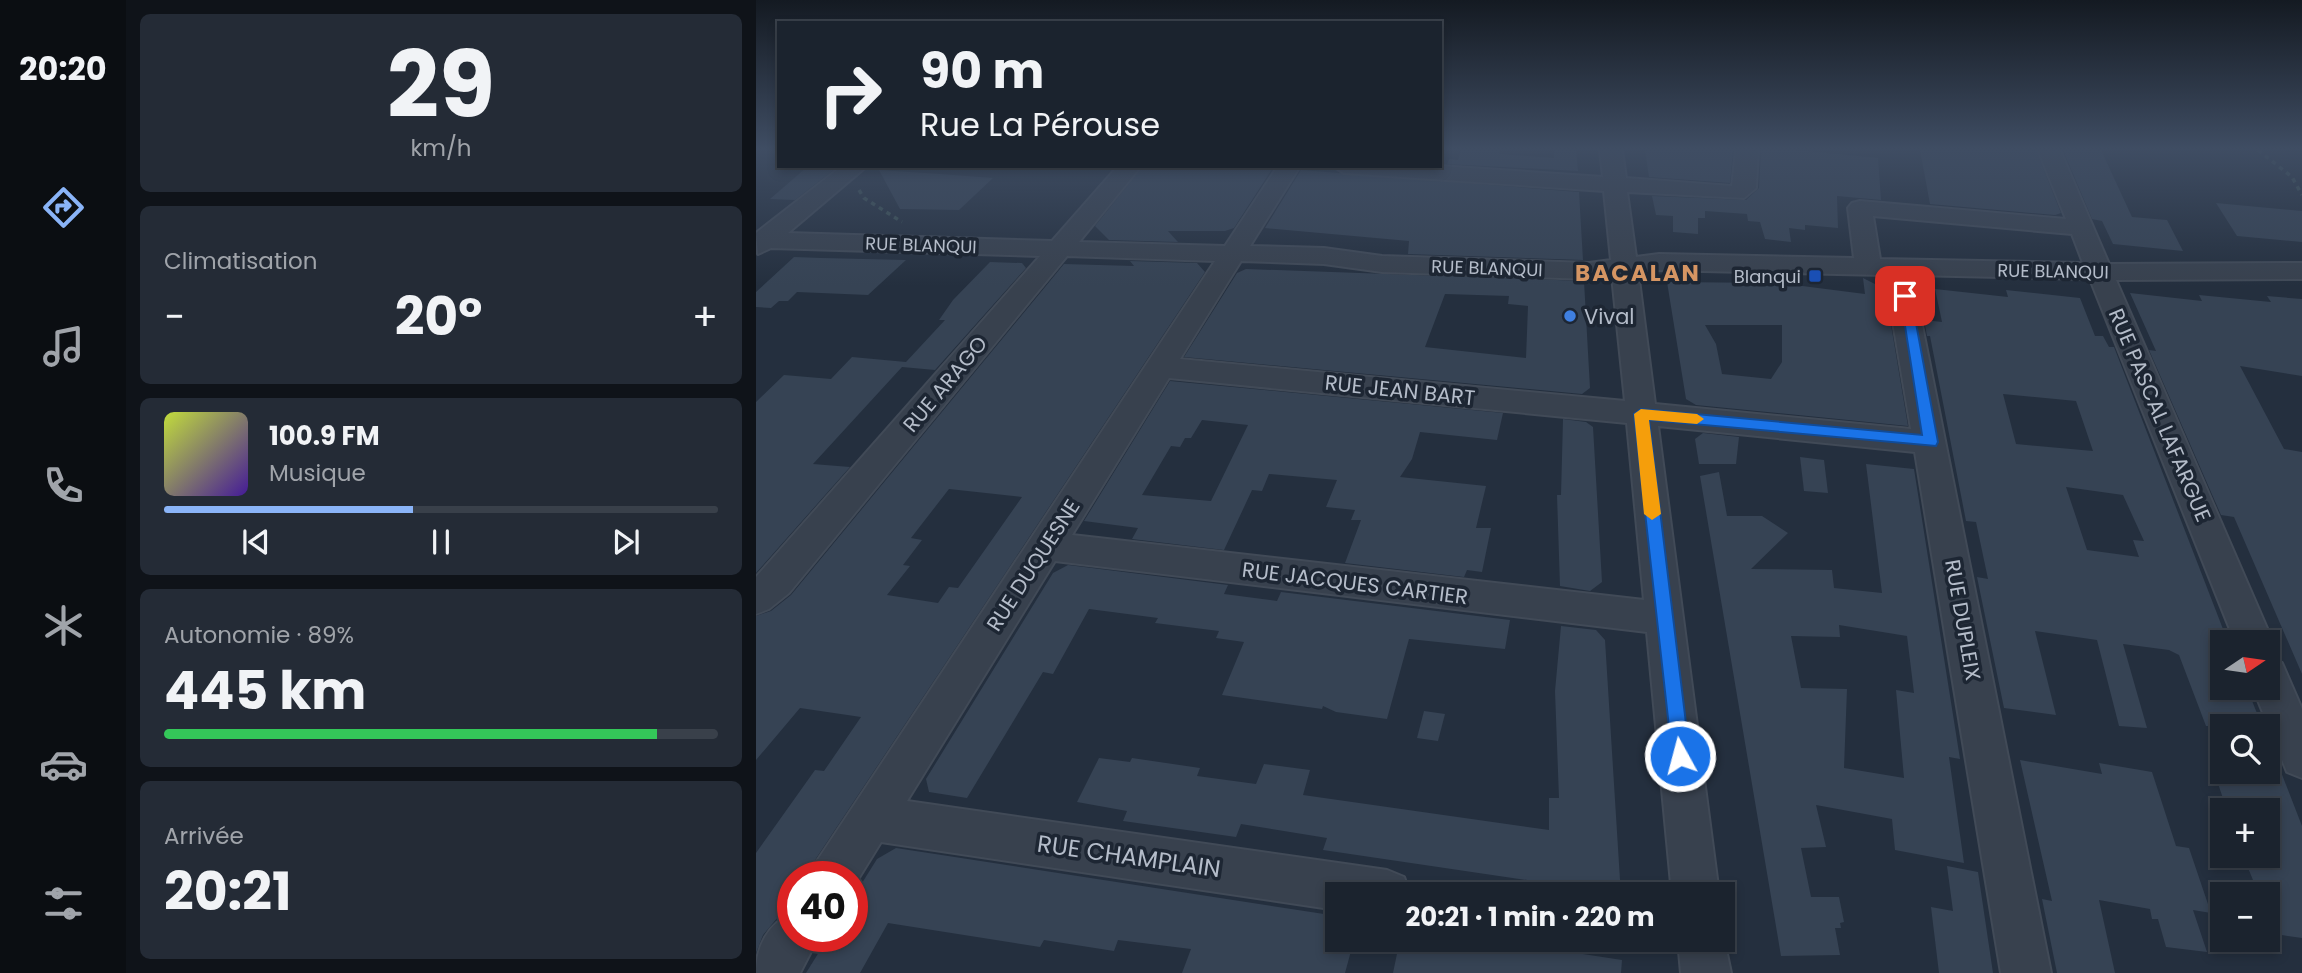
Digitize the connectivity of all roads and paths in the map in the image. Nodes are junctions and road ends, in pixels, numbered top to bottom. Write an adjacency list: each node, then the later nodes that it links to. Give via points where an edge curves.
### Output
1 (824, 195): 9 (street)
2 (863, 195): 7 (path)
3 (1105, 195): 10 (street, RUE ARAGO)
4 (1270, 195): 11 (street, RUE DUQUESNE)
5 (1615, 195): 12 (street)
6 (2068, 195): 8 (street, RUE PASCAL LAFARGUE)
7 (905, 224)
8 (2081, 228): 13 (street, RUE DUPLEIX, via 1860,208); 15 (street, RUE PASCAL LAFARGUE)
9 (759, 243): 10 (street, RUE BLANQUI)
10 (1060, 248): 11 (street, RUE BLANQUI); 20 (street, RUE ARAGO, via 776,582)
11 (1233, 253): 12 (street, RUE BLANQUI, via 1589,271); 16 (street, RUE DUQUESNE)
12 (1624, 266): 13 (street, RUE BLANQUI, via 1659,262); 17 (street)
13 (1883, 267): 15 (street, RUE BLANQUI); 18 (street, RUE DUPLEIX)
14 (2302, 271): 15 (street, RUE BLANQUI)
15 (2100, 272): 22 (street, RUE PASCAL LAFARGUE)
16 (1160, 367): 17 (street, RUE JEAN BART); 19 (street, RUE DUQUESNE)
17 (1641, 414): 18 (street, RUE JEAN BART); 21 (street)
18 (1931, 442): 33 (street, RUE DUPLEIX)
19 (1046, 546): 21 (street, RUE JACQUES CARTIER); 25 (street, RUE DUQUESNE)
20 (756, 598)
21 (1664, 618): 27 (street)
22 (2249, 630)
23 (2278, 700): 24 (street)
24 (2302, 758)
25 (871, 818): 26 (street, RUE DUQUESNE); 28 (street, RUE CHAMPLAIN)
26 (843, 861)
27 (1695, 882)
28 (1325, 885)
29 (785, 952): 31 (street)
30 (1703, 952): 32 (street)
31 (771, 973)
32 (1706, 973)
33 (2026, 973)

